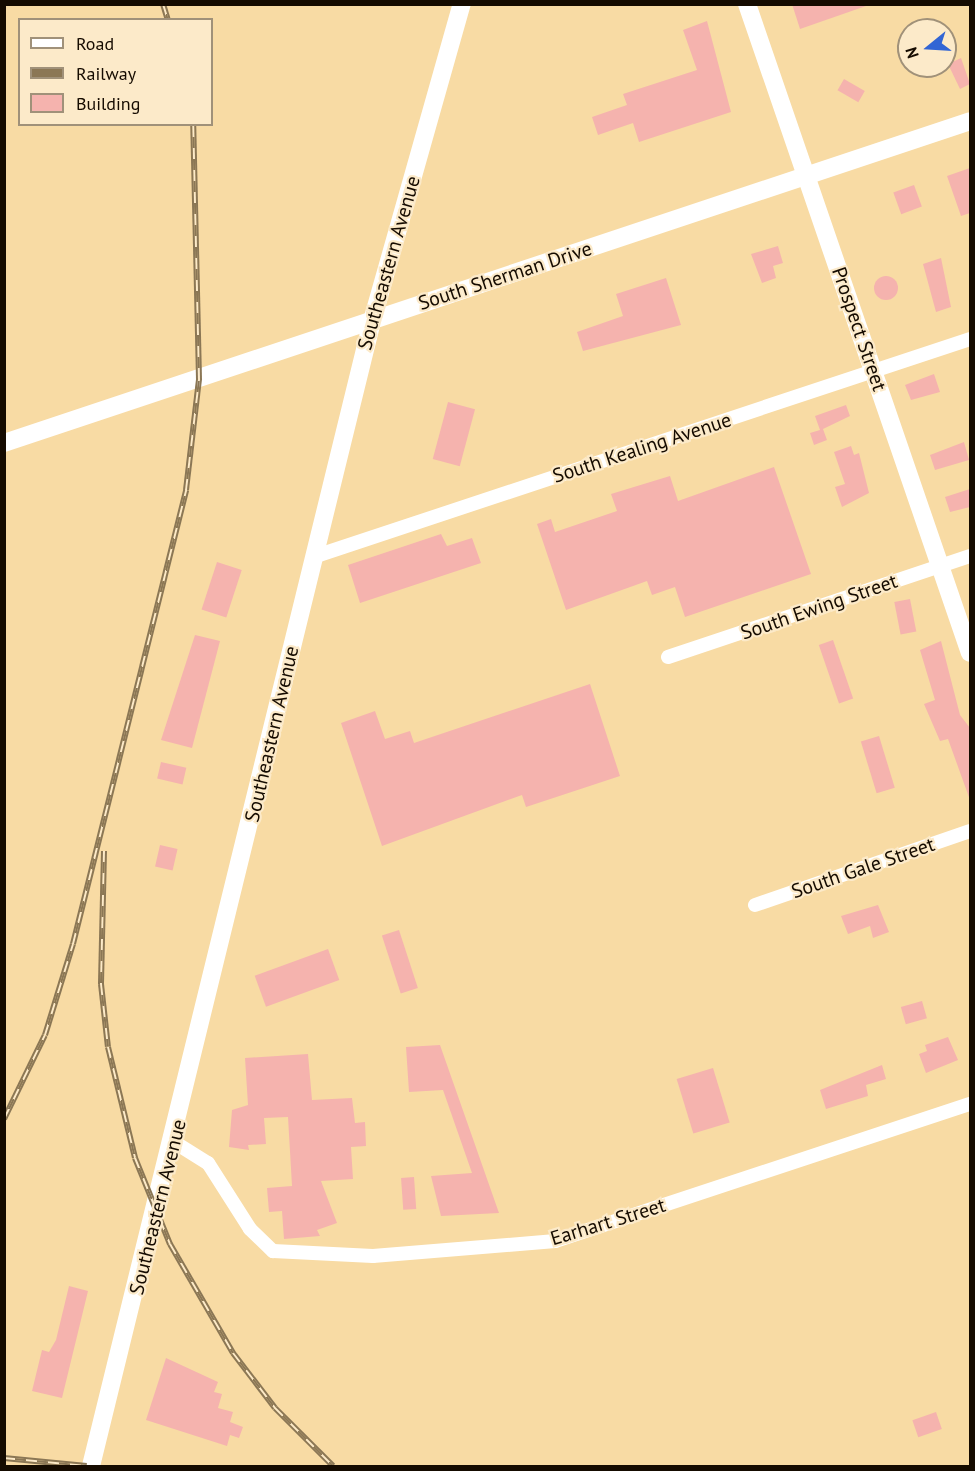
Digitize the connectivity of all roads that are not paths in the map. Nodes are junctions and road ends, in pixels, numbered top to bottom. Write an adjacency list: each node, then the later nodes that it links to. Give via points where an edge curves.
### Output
1 (462, 4): 5 (main road, Southeastern Avenue)
2 (747, 4): 4 (main road, Prospect Street)
3 (970, 121): 4 (main road, South Sherman Drive)
4 (806, 175): 5 (main road, South Sherman Drive); 7 (main road, Prospect Street)
5 (372, 321): 8 (main road, South Sherman Drive); 10 (main road, Southeastern Avenue)
6 (970, 339): 7 (street, South Kealing Avenue)
7 (874, 371): 10 (street, South Kealing Avenue); 11 (main road, Prospect Street)
8 (4, 443)
9 (970, 556): 11 (street, South Ewing Street)
10 (314, 557): 17 (main road, Southeastern Avenue)
11 (940, 566): 12 (main road, Prospect Street); 13 (street, South Ewing Street)
12 (970, 653)
13 (668, 657)
14 (970, 831): 15 (street, South Gale Street)
15 (755, 905)
16 (970, 1104): 17 (street, Earhart Street, via 555,1241 373,1257 273,1251 250,1229 208,1163)
17 (174, 1142): 18 (main road, Southeastern Avenue)
18 (91, 1467)

